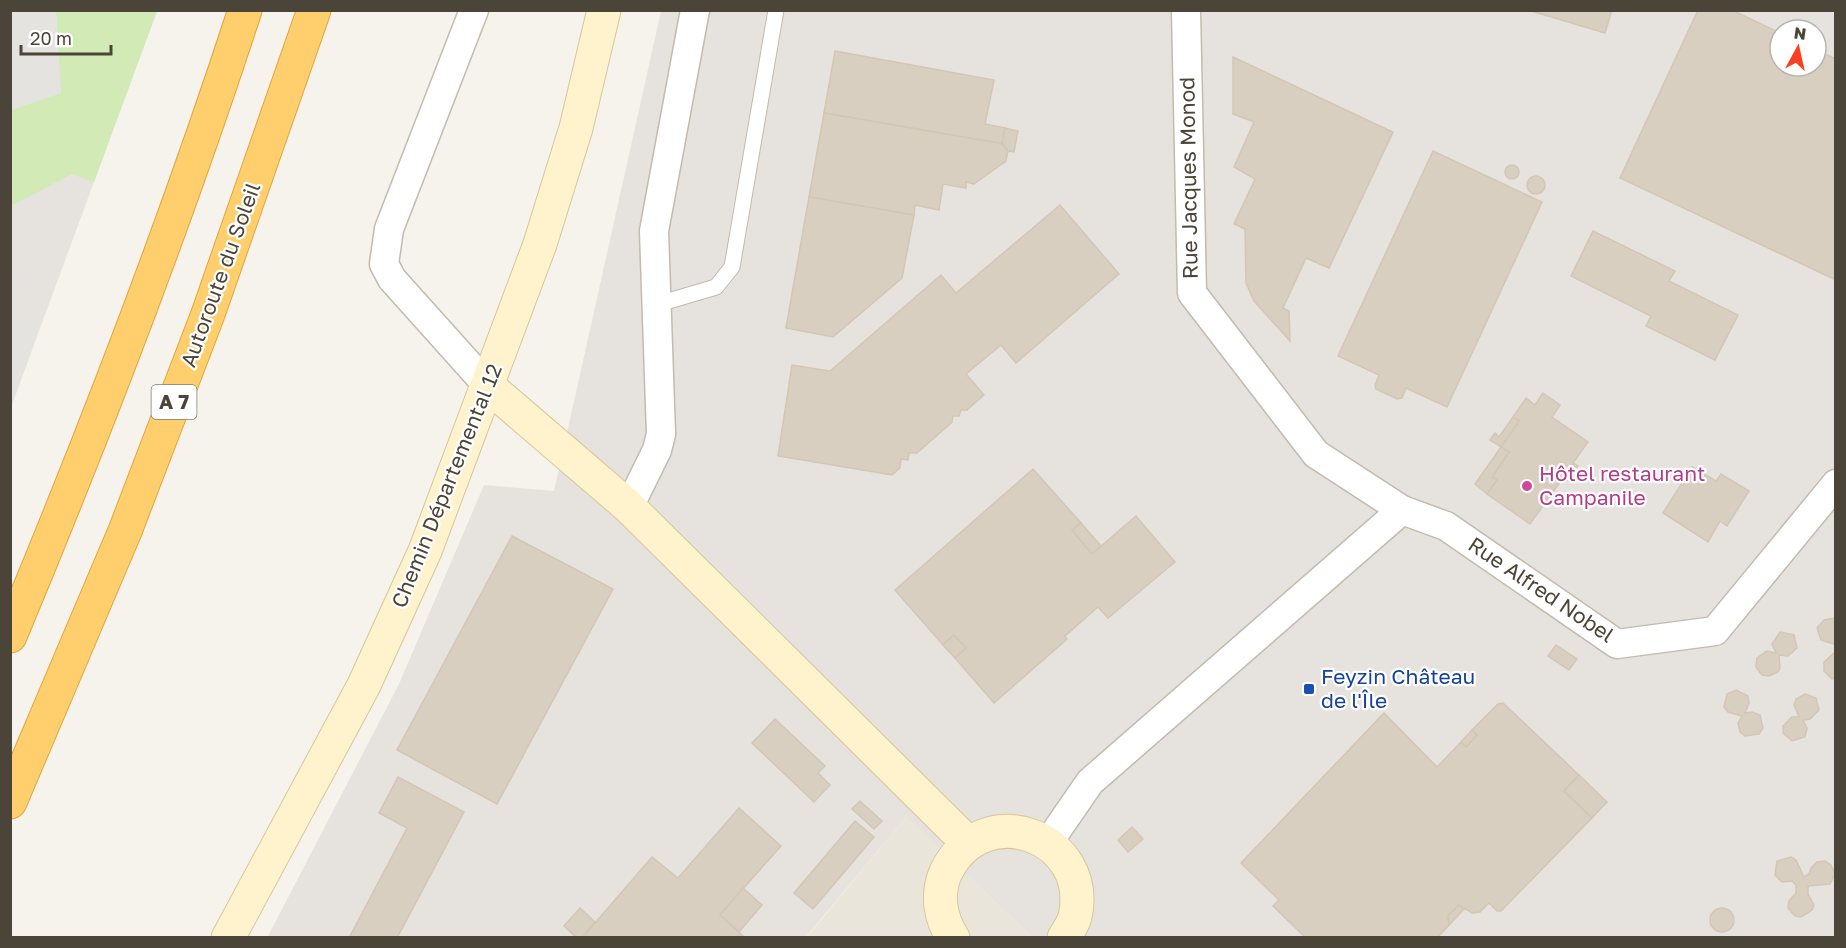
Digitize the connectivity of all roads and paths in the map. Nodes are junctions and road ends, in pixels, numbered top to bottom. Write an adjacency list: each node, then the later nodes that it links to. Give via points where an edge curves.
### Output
1 (245, 10): 13 (highway, via 146,295)
2 (314, 10): 14 (highway, Autoroute du Soleil / A 7, via 212,303 125,531)
3 (474, 10): 9 (street, via 388,230 384,264 392,279)
4 (604, 10): 9 (main road, Chemin Départemental 12, via 576,128 540,244)
5 (694, 10): 8 (street, via 654,231)
6 (776, 10): 8 (lane, via 732,267 716,286)
7 (1186, 10): 12 (street, Rue Jacques Monod, via 1192,292 1316,454)
8 (655, 305): 11 (street, via 661,434)
9 (488, 386): 11 (main road); 17 (main road, Chemin Départemental 12, via 425,551 364,685)
10 (1836, 484): 12 (street, Rue Alfred Nobel, via 1715,632 1617,644 1446,526)
11 (630, 507): 15 (main road)
12 (1402, 510): 16 (street, via 1090,782)
13 (10, 636)
14 (10, 802)
15 (968, 843): 16 (main road, via 987,834 1008,831 1029,834); 18 (main road, via 952,860 942,880 940,903)
16 (1048, 843): 19 (main road, via 1067,863 1076,890 1075,918)
17 (228, 938)
18 (952, 938)
19 (1064, 938)

